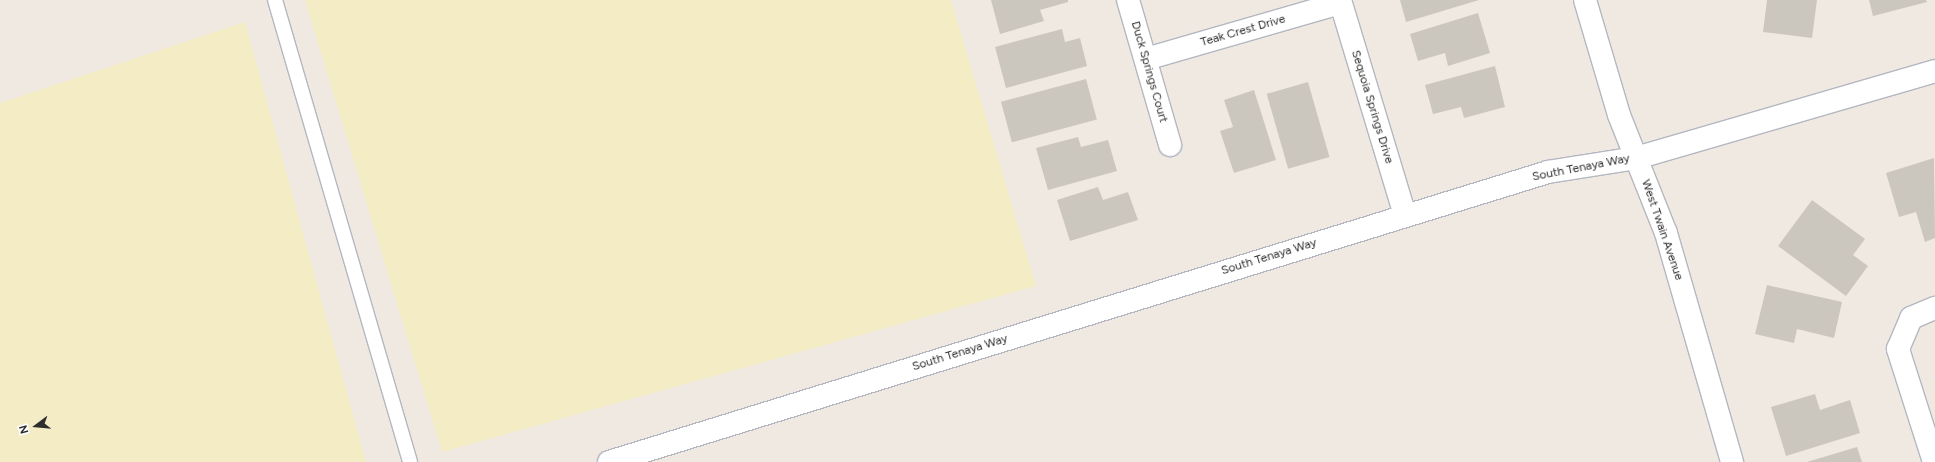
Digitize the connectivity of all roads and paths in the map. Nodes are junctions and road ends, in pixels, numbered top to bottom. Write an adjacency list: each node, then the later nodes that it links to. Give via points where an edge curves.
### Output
1 (275, 0): 11 (lane)
2 (1128, 0): 5 (street, Duck Springs Court)
3 (1585, 0): 8 (street, West Twain Avenue, via 1619,115)
4 (1340, 2): 5 (street, Teak Crest Drive); 9 (street, Sequoia Springs Drive)
5 (1146, 60): 7 (street, Duck Springs Court)
6 (1935, 71): 8 (street, South Tenaya Way)
7 (1170, 145)
8 (1636, 158): 9 (street, South Tenaya Way, via 1548,172); 13 (street, West Twain Avenue, via 1666,233)
9 (1405, 214): 12 (street, South Tenaya Way)
10 (1935, 308): 14 (street, via 1910,318 1898,349)
11 (410, 462)
12 (609, 462)
13 (1732, 462)
14 (1934, 462)

